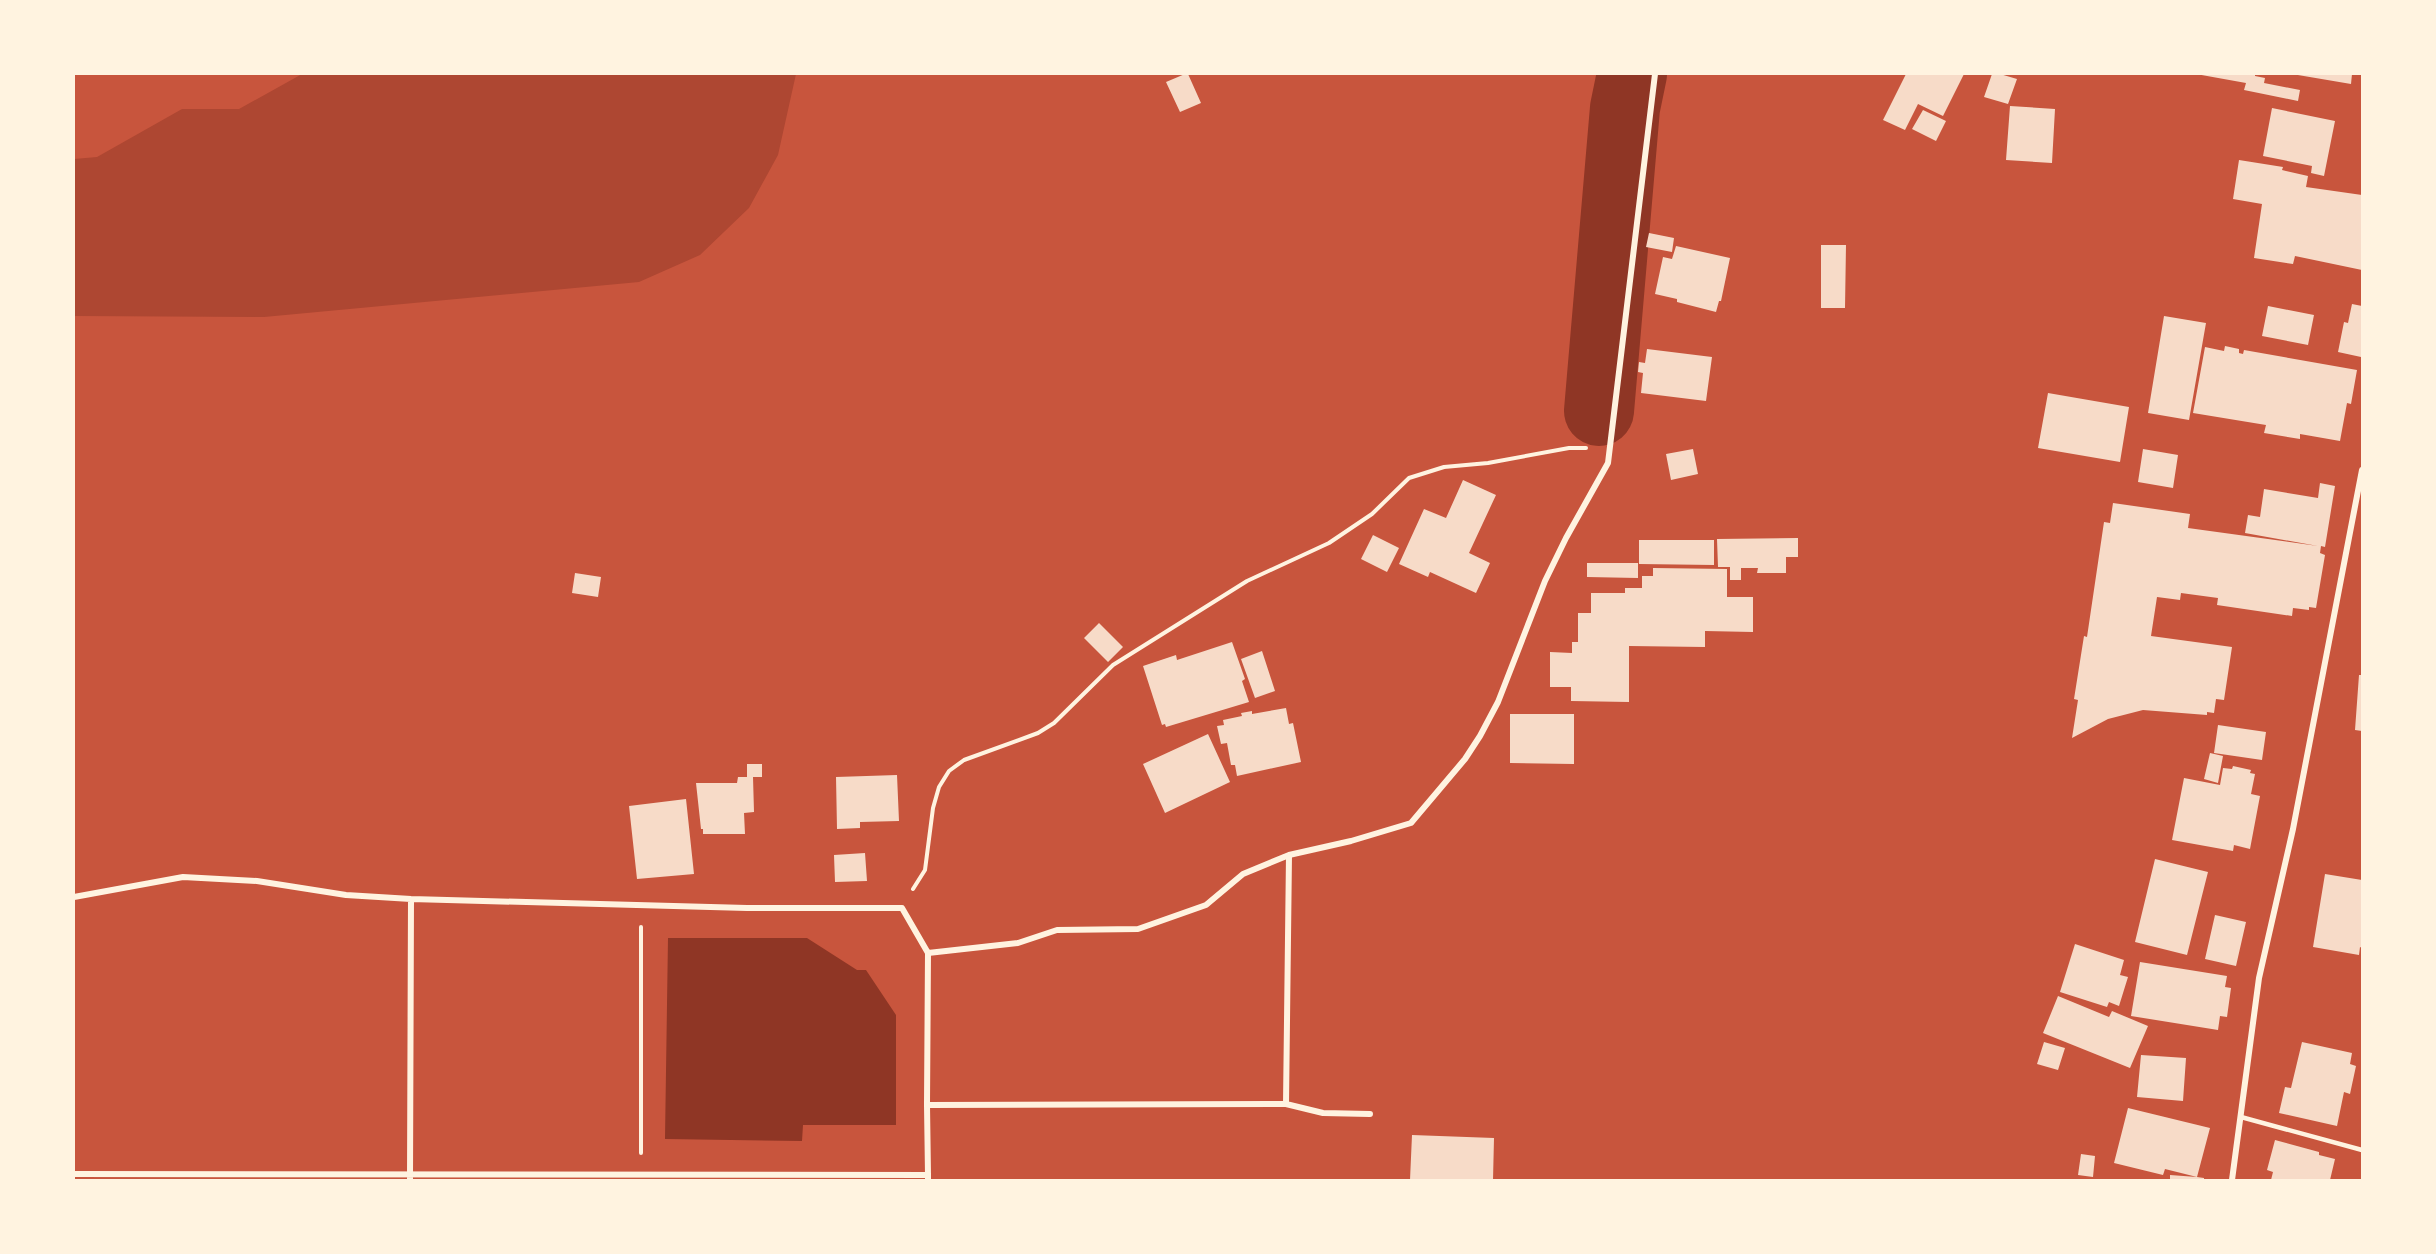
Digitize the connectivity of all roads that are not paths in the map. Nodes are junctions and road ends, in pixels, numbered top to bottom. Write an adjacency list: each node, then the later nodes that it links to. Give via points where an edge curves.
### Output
1 (1655, 74): 3 (street, via 1611,450 1601,479 1545,582 1498,702 1465,759 1411,823)
2 (2362, 470): 10 (street, via 2294,829 2259,978)
3 (1289, 855): 6 (street, via 1243,874 1206,905 1138,929 1057,930 1018,944); 7 (street)
4 (74, 897): 5 (street, via 183,877 257,881 346,895)
5 (411, 899): 6 (street, via 902,908); 13 (street)
6 (928, 953): 8 (street)
7 (1286, 1104): 8 (street); 9 (street, via 1323,1113)
8 (927, 1105): 14 (street)
9 (1370, 1114)
10 (2241, 1117): 11 (lane); 15 (street)
11 (2362, 1150)
12 (74, 1174): 13 (street)
13 (410, 1178): 14 (street)
14 (928, 1178)
15 (2232, 1180)

